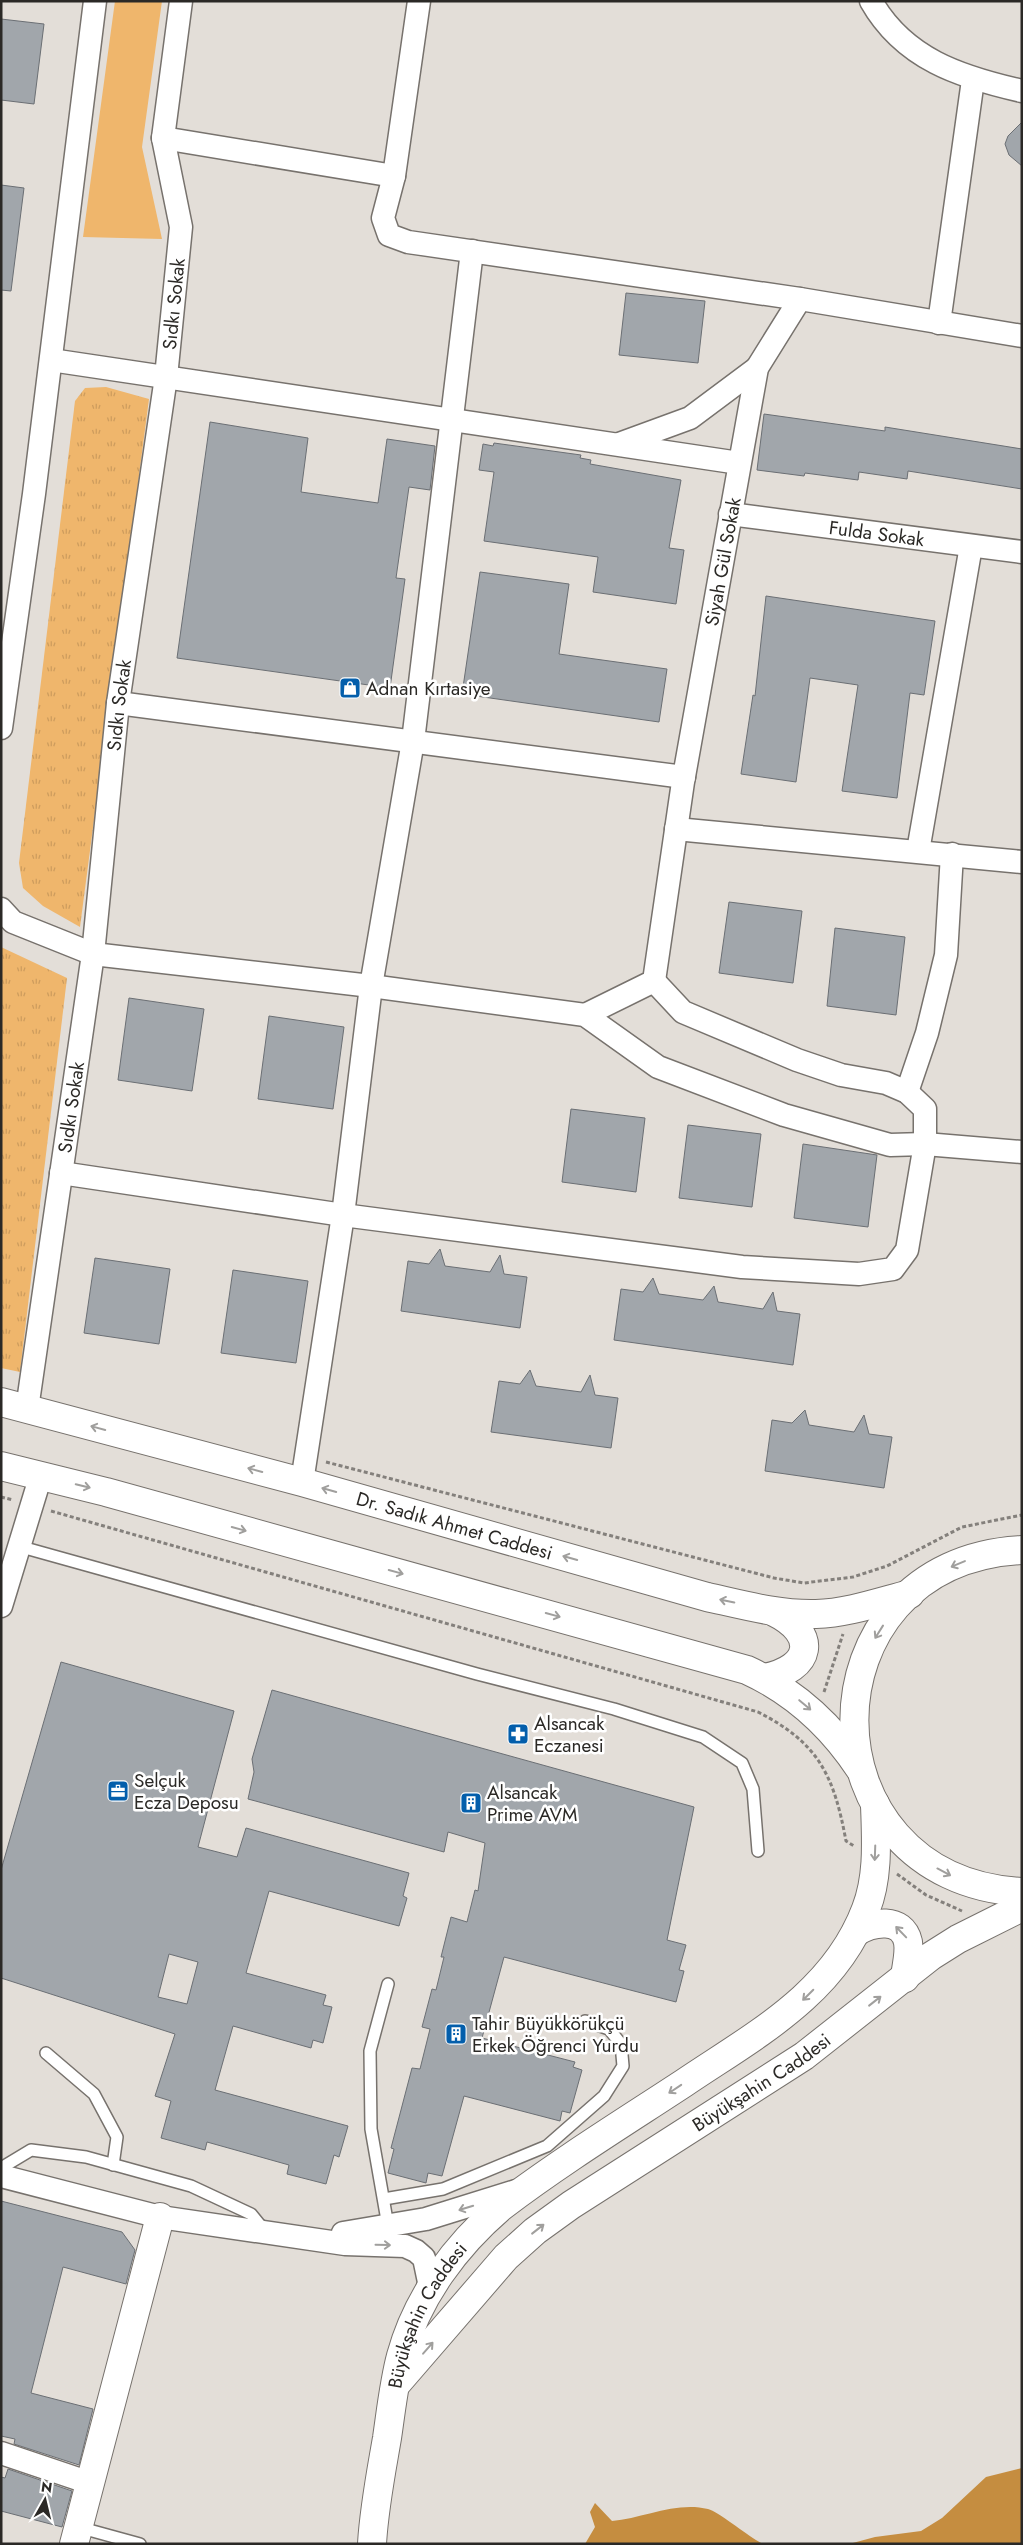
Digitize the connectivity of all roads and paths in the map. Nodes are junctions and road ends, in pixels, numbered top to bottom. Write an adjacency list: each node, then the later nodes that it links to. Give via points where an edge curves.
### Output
1 (95, 1): 13 (street)
2 (181, 1): 7 (street, Sıdkı Sokak)
3 (419, 1): 8 (street)
4 (871, 1): 5 (street, via 883,22 920,56)
5 (973, 80): 6 (street); 11 (street)
6 (1022, 91)
7 (163, 138): 8 (street); 15 (street, Sıdkı Sokak, via 181,227)
8 (394, 176): 9 (street, via 384,218 389,235 408,242)
9 (472, 251): 10 (street); 16 (street)
10 (800, 299): 11 (street); 14 (street, Siyah Gül Sokak)
11 (938, 323): 12 (street)
12 (1022, 336)
13 (51, 360): 15 (street); 22 (street)
14 (757, 368): 17 (street, via 690,418); 18 (street, Siyah Gül Sokak)
15 (166, 377): 16 (street); 23 (street, Sıdkı Sokak)
16 (453, 420): 17 (street); 25 (street)
17 (617, 444): 18 (street)
18 (739, 462): 19 (street, Siyah Gül Sokak)
19 (730, 514): 20 (street, Fulda Sokak); 26 (street, Siyah Gül Sokak)
20 (971, 546): 21 (street, Fulda Sokak); 28 (street)
21 (1022, 552)
22 (8, 636): 24 (street)
23 (118, 703): 25 (street); 32 (street, Sıdkı Sokak)
24 (1, 728)
25 (413, 741): 26 (street); 34 (street)
26 (684, 777): 27 (street, Siyah Gül Sokak)
27 (676, 829): 28 (street); 33 (street, Siyah Gül Sokak)
28 (918, 851): 29 (street)
29 (952, 854): 30 (street); 36 (street, via 946,955 927,1032)
30 (1022, 862)
31 (1, 909): 32 (street, via 13,922)
32 (93, 954): 34 (street); 39 (street, Sıdkı Sokak)
33 (654, 981): 35 (street); 36 (street, via 683,1012 798,1060 841,1075 886,1083)
34 (371, 986): 35 (street); 40 (street)
35 (585, 1015): 37 (street, via 658,1067 775,1112 890,1145)
36 (907, 1092): 37 (street, via 925,1109)
37 (925, 1144): 38 (street); 40 (street, via 907,1250 893,1269 859,1274 742,1267)
38 (1022, 1152)
39 (61, 1173): 40 (street); 42 (street, Sıdkı Sokak)
40 (342, 1215): 44 (street)
41 (1, 1402): 42 (main road, Dr. Sadık Ahmet Caddesi)
42 (27, 1409): 44 (main road, Dr. Sadık Ahmet Caddesi, one-way to 42)
43 (1, 1466): 45 (main road)
44 (303, 1469): 50 (path, via 788,1581 815,1582); 55 (main road, Dr. Sadık Ahmet Caddesi, one-way to 44, via 706,1597)
45 (40, 1475): 48 (street); 56 (main road, one-way to 56, via 722,1662)
46 (51, 1510): 58 (path, via 728,1702 771,1719)
47 (1022, 1515): 50 (path, via 962,1527 887,1566)
48 (18, 1546): 51 (street); 62 (lane, via 703,1737 742,1763 752,1789)
49 (1022, 1550): 52 (main road, one-way to 52, via 990,1553 956,1564)
50 (863, 1574): 54 (path)
51 (4, 1579): 53 (street)
52 (910, 1594): 54 (main road, Dr. Sadık Ahmet Caddesi); 59 (main road, one-way to 59, via 877,1633 858,1681 854,1731)
53 (1, 1606)
54 (851, 1610): 55 (main road, Dr. Sadık Ahmet Caddesi, via 817,1614); 57 (path)
55 (774, 1612): 56 (main road, via 798,1627 803,1638 803,1652 789,1670)
56 (764, 1678): 57 (main road, one-way to 57)
57 (817, 1716): 58 (path, via 812,1732); 59 (main road, via 840,1739)
58 (802, 1742): 61 (path, via 831,1780)
59 (860, 1769): 60 (main road)
60 (875, 1804): 63 (main road, one-way to 63, via 896,1834 938,1869 972,1884); 65 (main road, Büyükşahin Caddesi, one-way to 65, via 874,1873 867,1907)
61 (846, 1841)
62 (758, 1851)
63 (1022, 1892)
64 (1022, 1907): 66 (main road, Büyükşahin Caddesi, via 958,1939)
65 (856, 1932): 66 (main road, one-way to 65, via 908,1940 901,1930 878,1922); 73 (main road, Büyükşahin Caddesi, one-way to 73, via 824,1979 779,2020)
66 (905, 1978): 80 (main road, Büyükşahin Caddesi, one-way to 66, via 506,2258 535,2231 571,2204 804,2056)
67 (388, 1984): 74 (lane, via 370,2051 371,2129)
68 (585, 2021): 74 (lane, via 609,2028 621,2044 623,2066 604,2096 547,2146 443,2189)
69 (46, 2052): 70 (lane, via 94,2094 117,2137)
70 (114, 2165): 71 (lane, via 86,2157 31,2150); 77 (lane, via 191,2186 251,2214)
71 (1, 2168)
72 (1, 2176): 75 (street)
73 (529, 2186): 76 (street, one-way to 76, via 450,2213); 79 (main road, Büyükşahin Caddesi, via 482,2223)
74 (384, 2199): 76 (lane)
75 (160, 2216): 77 (street); 82 (main road)
76 (388, 2226): 78 (street)
77 (265, 2232): 78 (street)
78 (300, 2236): 79 (street, one-way to 79, via 345,2244 405,2246 416,2251 428,2268)
79 (426, 2296): 80 (main road, Büyükşahin Caddesi, via 401,2356)
80 (396, 2385): 85 (main road)
81 (1, 2453): 82 (street)
82 (90, 2483): 83 (main road)
83 (76, 2536): 84 (lane)
84 (140, 2544)
85 (372, 2544)

